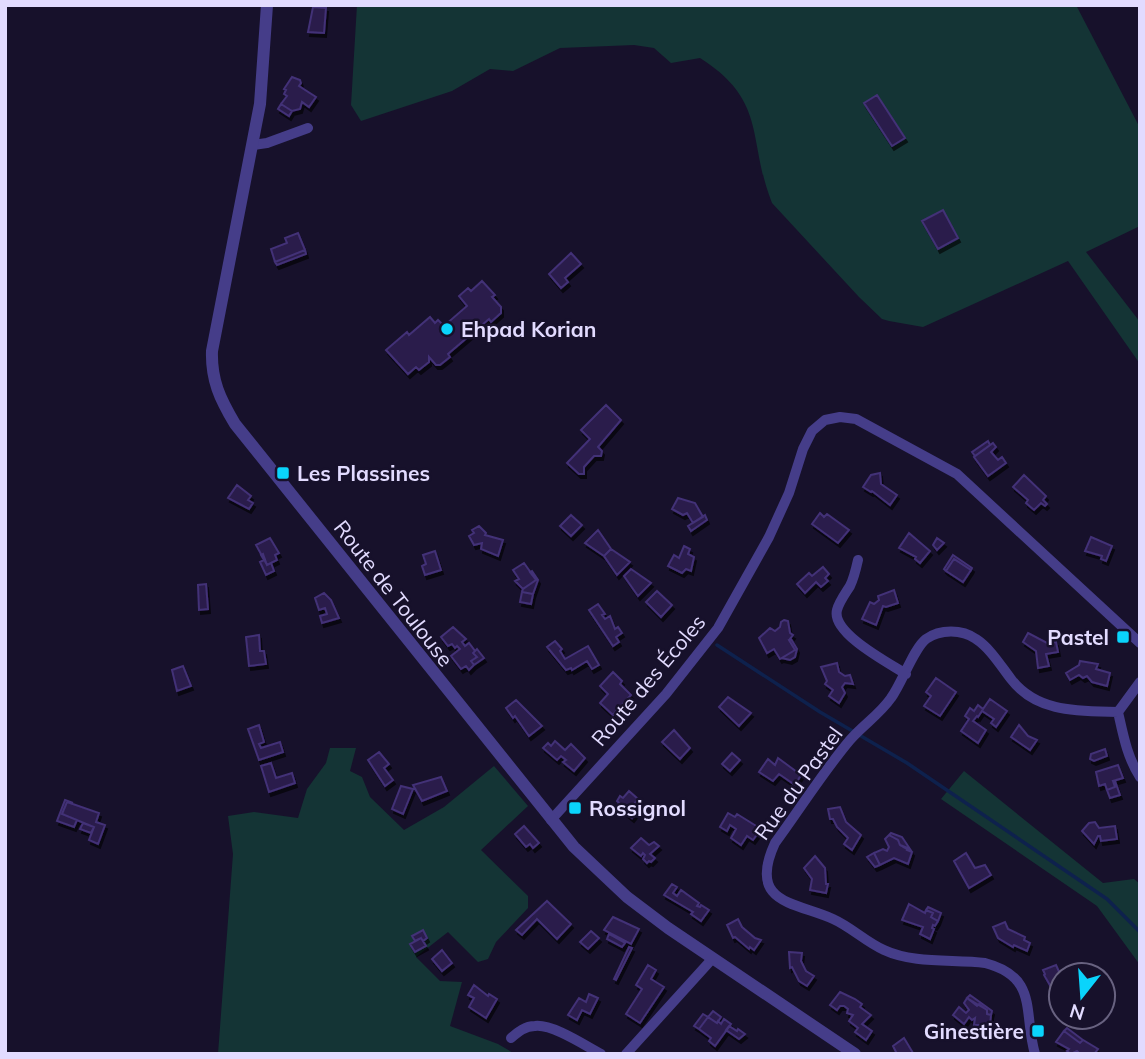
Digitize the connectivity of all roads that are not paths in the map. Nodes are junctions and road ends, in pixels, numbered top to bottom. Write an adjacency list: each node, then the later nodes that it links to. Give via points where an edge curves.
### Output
1 (267, 5): 3 (street, Route de Toulouse)
2 (308, 128): 3 (street)
3 (253, 145): 10 (street, Route de Toulouse, via 214,338 211,369 218,392 235,424)
4 (858, 560): 6 (street, via 835,617 848,635)
5 (1140, 643): 10 (street, Route des Écoles, via 957,474 856,419 825,421 812,431 769,537 712,637)
6 (906, 674): 8 (street, Rue du Pastel, via 926,639 966,633 979,640 1015,684 1042,704); 16 (street, Rue du Pastel, via 890,700 852,738 775,844 766,868 768,881 783,902 835,920 892,953 985,963 1009,973 1026,993)
7 (1140, 682): 8 (street)
8 (1118, 712): 9 (street, via 1132,765)
9 (1140, 776)
10 (551, 820): 11 (street, Route de Toulouse, via 627,897)
11 (713, 958): 14 (street); 15 (street, Route de Toulouse)
12 (510, 1038): 13 (street, via 538,1025)
13 (601, 1054)
14 (626, 1054)
15 (855, 1054)
16 (1035, 1054)

